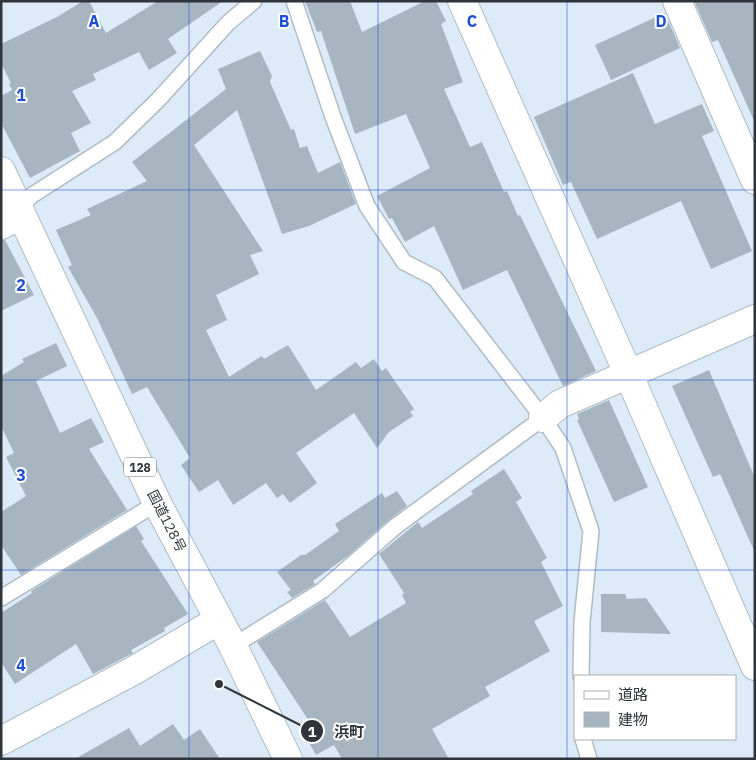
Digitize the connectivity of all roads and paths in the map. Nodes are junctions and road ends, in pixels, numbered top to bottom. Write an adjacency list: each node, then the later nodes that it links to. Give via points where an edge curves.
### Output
1 (254, 1): 7 (lane, via 228,23 115,142 31,196)
2 (294, 1): 10 (lane, via 367,206 404,262 435,278)
3 (462, 1): 9 (main road)
4 (677, 1): 6 (main road)
5 (1, 171): 7 (main road, 国道128号 / 128)
6 (755, 180)
7 (10, 217): 11 (main road, 国道128号 / 128)
8 (755, 319): 9 (main road)
9 (628, 373): 10 (main road, via 560,404); 15 (main road)
10 (543, 418): 14 (lane, via 396,526 323,590); 16 (lane, via 563,448 591,531 582,622)
11 (157, 503): 12 (lane); 13 (main road, 国道128号 / 128)
12 (1, 598)
13 (219, 620): 14 (main road, 国道128号 / 128); 18 (main road, via 133,671)
14 (233, 646): 19 (main road, 国道128号 / 128)
15 (755, 666)
16 (581, 675)
17 (584, 740): 20 (lane)
18 (1, 741)
19 (288, 759)
20 (589, 759)

